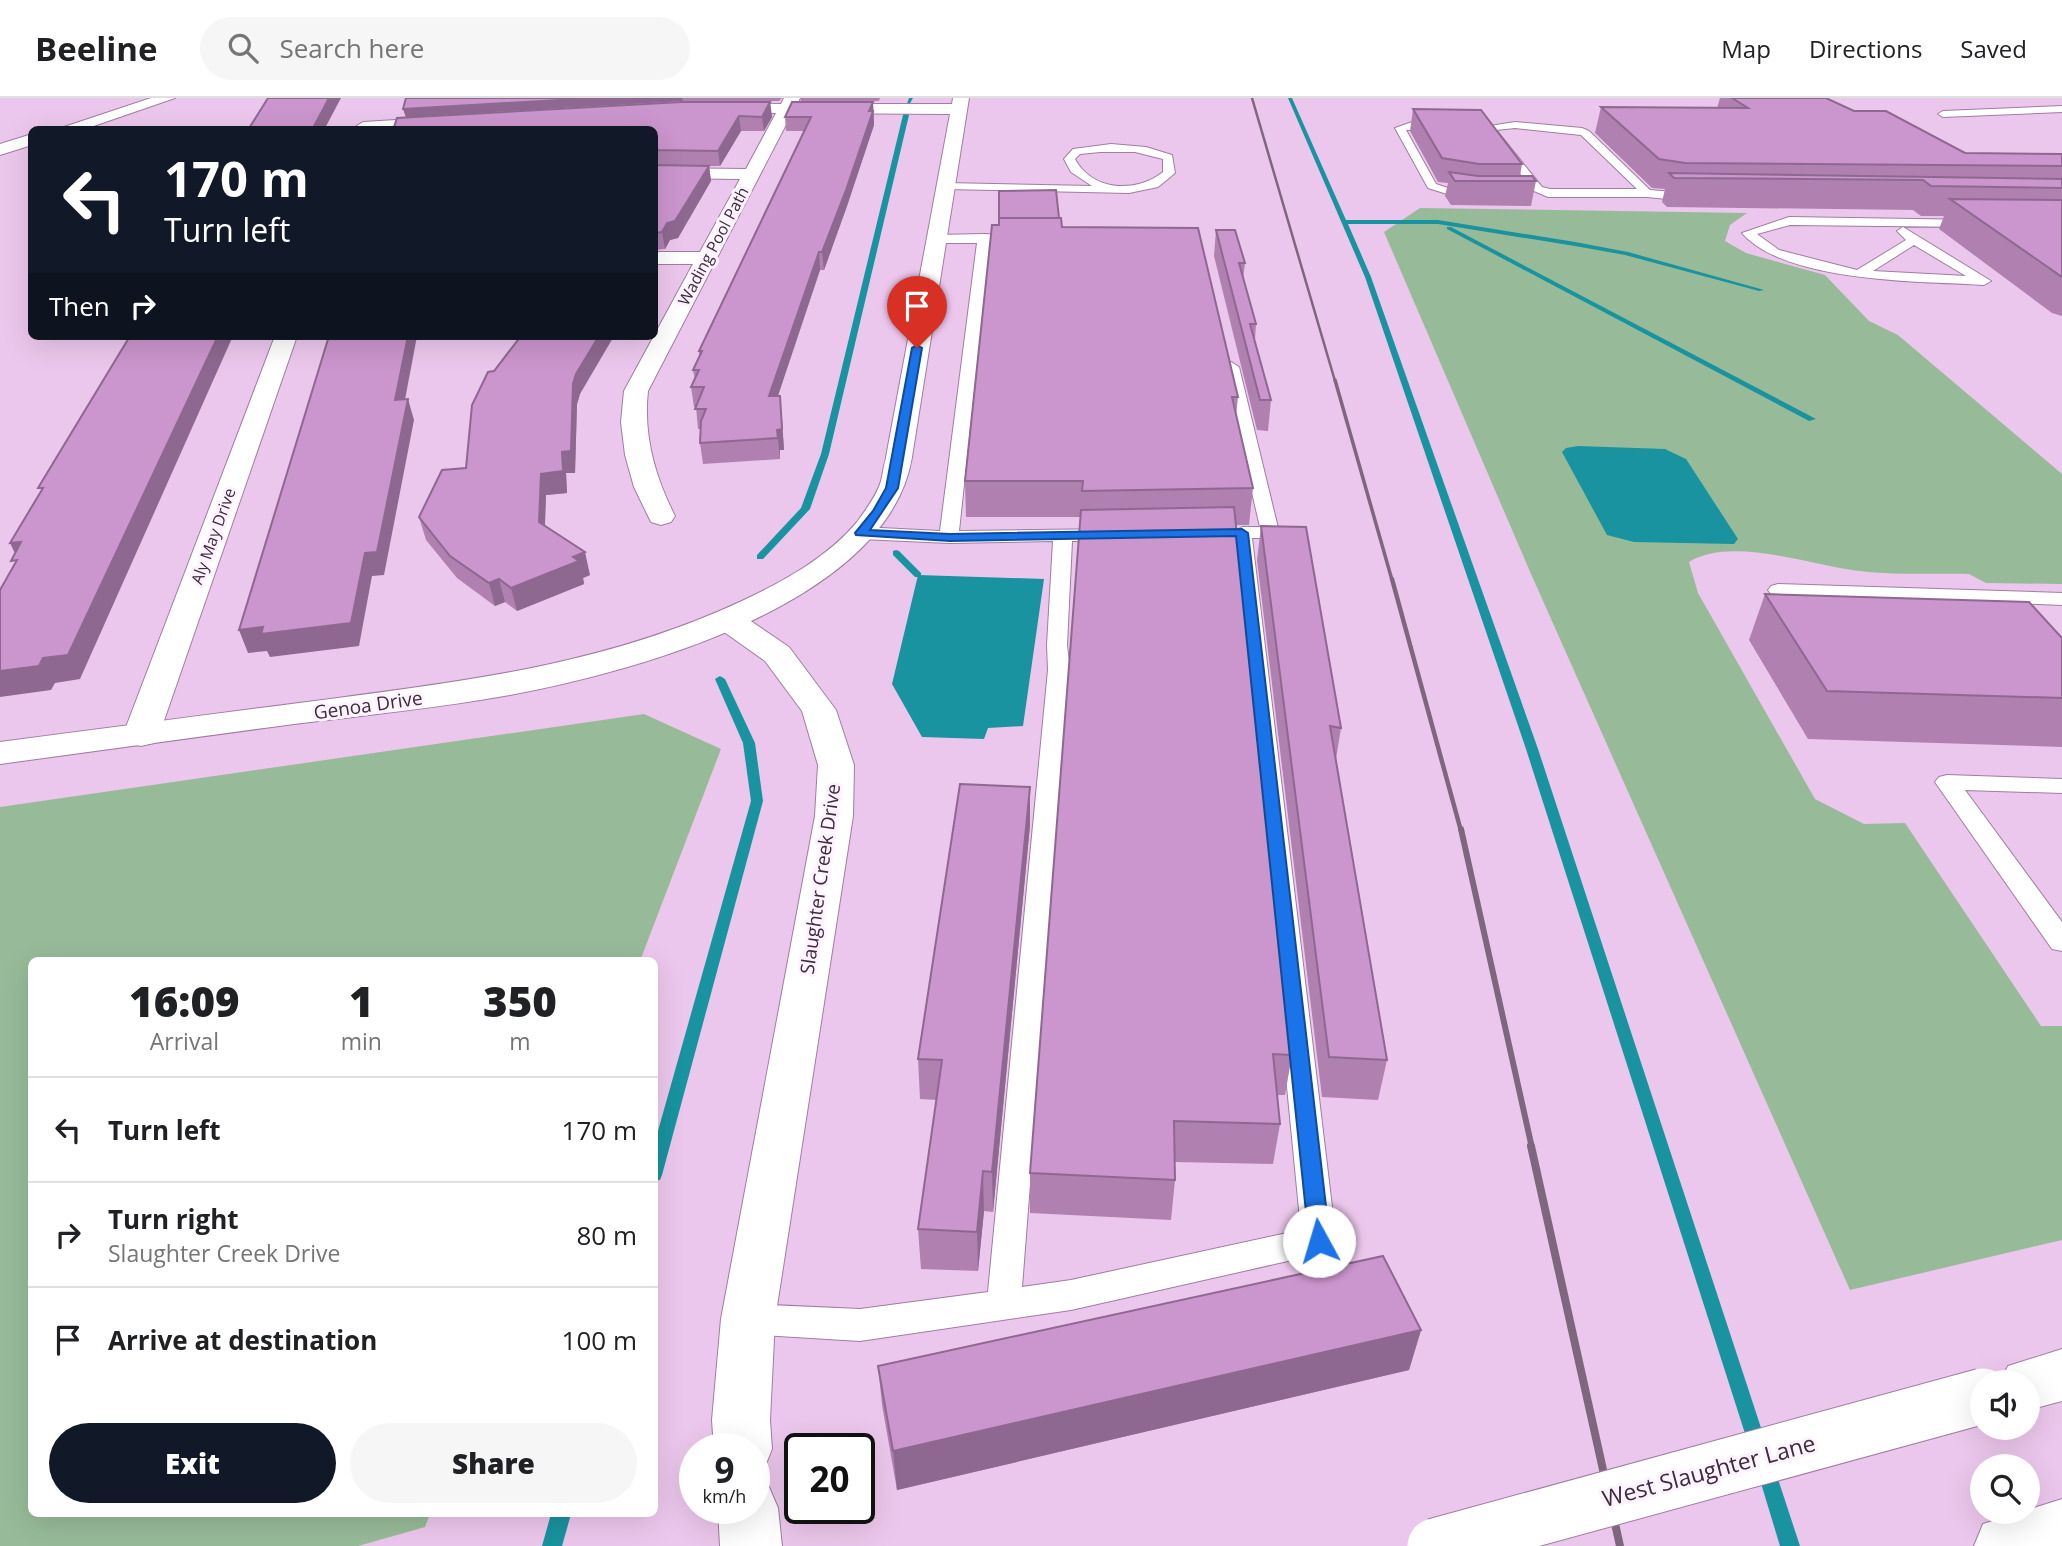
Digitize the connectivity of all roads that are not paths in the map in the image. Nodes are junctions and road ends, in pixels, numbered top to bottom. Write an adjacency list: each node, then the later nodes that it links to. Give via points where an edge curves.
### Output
1 (167, 98): 9 (street)
2 (789, 103): 3 (street); 5 (street); 16 (street, Wading Pool Path)
3 (960, 103): 17 (street)
4 (370, 108): 10 (street)
5 (705, 108)
6 (2062, 109): 7 (lane)
7 (1943, 114)
8 (464, 121): 11 (street)
9 (76, 126)
10 (364, 126)
11 (392, 126)
12 (1451, 126): 19 (lane, via 1399,128 1432,186)
13 (28, 140): 14 (street)
14 (0, 150)
15 (658, 173): 16 (street)
16 (752, 174): 31 (street, Wading Pool Path)
17 (946, 186): 18 (lane); 27 (street)
18 (1109, 191): 18 (lane, via 1142,189 1164,179 1169,173 1168,157 1152,150 1077,151 1069,159 1075,170)
19 (1485, 192)
20 (1523, 192): 21 (lane)
21 (1548, 192): 22 (lane); 22 (lane, via 1538,189 1482,127 1578,130)
22 (1647, 193): 23 (lane)
23 (1705, 199)
24 (1891, 222): 25 (lane); 29 (lane); 32 (lane, via 1788,221 1748,233 1774,253)
25 (1983, 223)
26 (984, 238): 27 (lane); 28 (lane); 39 (lane)
27 (935, 239): 36 (street, via 892,488)
28 (1037, 240)
29 (1914, 240): 32 (lane); 32 (lane, via 1983,281)
30 (658, 258): 31 (street)
31 (706, 258): 35 (street, Wading Pool Path, via 643,376 633,405 644,479)
32 (1859, 274)
33 (285, 340): 43 (street, Aly May Drive)
34 (1226, 346): 47 (lane, via 1270,532 1235,533 1319,1241 1071,1296)
35 (661, 516)
36 (861, 533): 39 (lane); 42 (street, via 810,574)
37 (1132, 534): 38 (lane)
38 (1063, 536): 39 (lane); 47 (lane, via 1059,670)
39 (950, 537)
40 (1778, 590): 41 (lane)
41 (2062, 599)
42 (728, 620): 43 (street, Genoa Drive, via 611,662 535,680); 48 (street, Slaughter Creek Drive, via 777,654 819,710 836,765 834,816)
43 (141, 735): 44 (street, Genoa Drive)
44 (0, 753)
45 (2062, 786): 46 (lane, via 1948,782)
46 (2062, 942)
47 (1004, 1304): 48 (lane, via 860,1325)
48 (748, 1319): 52 (street, Slaughter Creek Drive)
49 (2062, 1375): 50 (street)
50 (2040, 1381)
51 (1970, 1400): 56 (street, West Slaughter Lane, bridge)
52 (742, 1433)
53 (749, 1524): 55 (street)
54 (2062, 1530): 57 (street)
55 (751, 1546)
56 (1435, 1546)
57 (2005, 1546)

